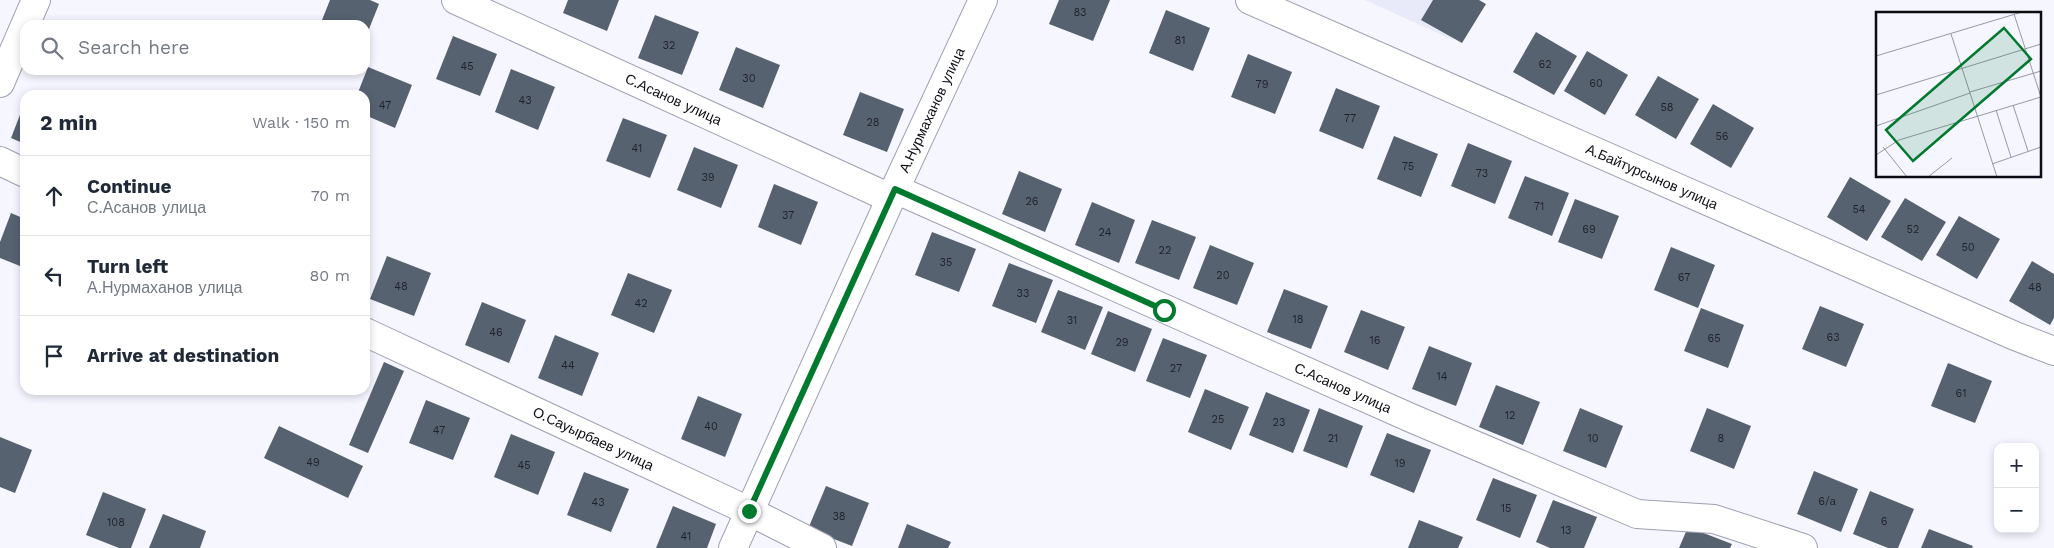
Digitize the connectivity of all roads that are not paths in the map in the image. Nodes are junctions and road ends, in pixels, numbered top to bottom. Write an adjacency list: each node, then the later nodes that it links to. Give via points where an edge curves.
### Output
1 (36, 0): 5 (street)
2 (456, 0): 10 (street, С.Асанов улица)
3 (983, 0): 10 (street, А.Нурмаханов улица)
4 (1250, 0): 12 (street, А.Байтурсынов улица)
5 (27, 20)
6 (20, 37): 7 (street)
7 (0, 83)
8 (0, 161): 9 (street)
9 (20, 171)
10 (893, 194): 13 (street, А.Нурмаханов улица); 16 (street, С.Асанов улица, via 1637,514 1714,519)
11 (370, 334): 13 (street, О.Сауырбаев улица)
12 (2054, 351)
13 (749, 511): 14 (street, А.Нурмаханов улица); 15 (street, О.Сауырбаев улица)
14 (733, 548)
15 (822, 548)
16 (1803, 548)

